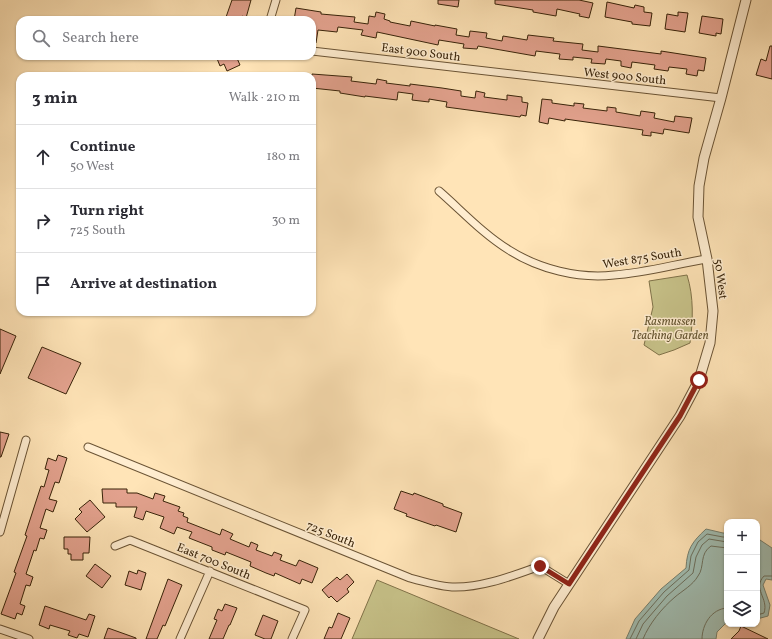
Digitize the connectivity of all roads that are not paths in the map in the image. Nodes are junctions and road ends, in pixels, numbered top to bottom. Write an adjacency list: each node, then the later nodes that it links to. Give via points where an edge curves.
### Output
1 (276, 0): 3 (street)
2 (746, 0): 6 (street, 50 West)
3 (271, 16)
4 (316, 51): 5 (street, East 900 South)
5 (527, 76): 6 (street, West 900 South)
6 (721, 98): 8 (street, 50 West, via 699,186 698,217)
7 (439, 191): 8 (street, West 875 South, via 509,250 525,259 561,272 596,276 614,275)
8 (707, 259): 15 (street, 50 West, via 713,311 710,343 699,380 680,416)
9 (26, 440): 11 (street)
10 (88, 447): 15 (street, 725 South, via 410,578 452,587 472,586 501,580 540,566)
11 (3, 513): 12 (street)
12 (0, 532)
13 (115, 546): 14 (street, East 700 South, via 130,540)
14 (210, 571): 18 (street); 19 (street, East 700 South, via 305,610)
15 (569, 584): 20 (street, 50 West)
16 (0, 629): 17 (street)
17 (29, 639)
18 (180, 639)
19 (292, 639)
20 (538, 639)

